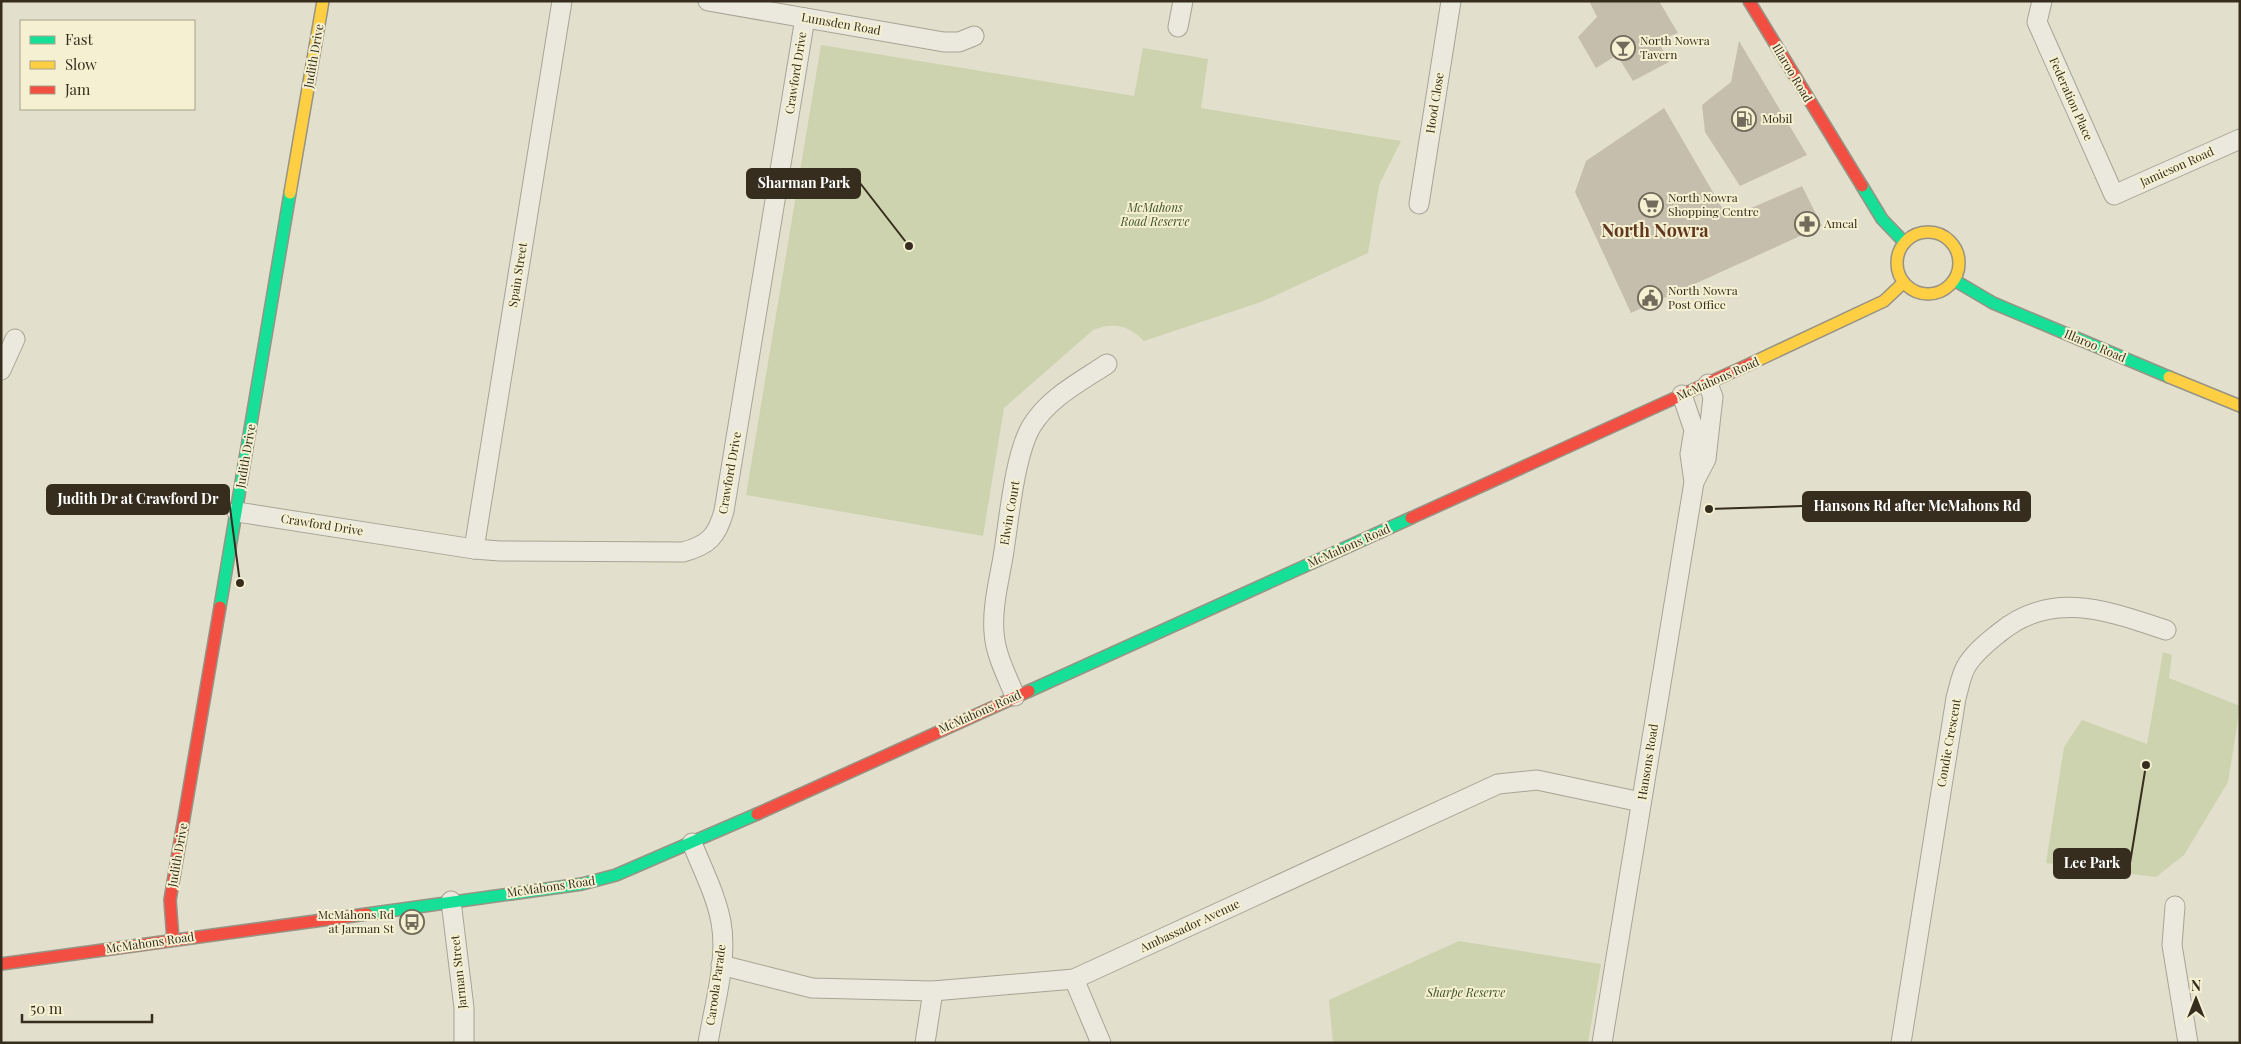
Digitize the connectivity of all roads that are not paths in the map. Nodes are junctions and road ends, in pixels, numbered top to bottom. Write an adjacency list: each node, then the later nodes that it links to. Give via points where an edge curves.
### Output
1 (323, 1): 24 (main road, Judith Drive)
2 (562, 1): 25 (street, Spain Street)
3 (708, 1): 8 (street, Lumsden Road)
4 (1183, 1): 9 (street)
5 (1451, 1): 13 (street, Hood Close)
6 (1748, 1): 14 (main road, Illaroo Road, via 1882,219)
7 (2042, 1): 12 (street, Federation Place, via 2038,22)
8 (805, 18): 10 (street, Lumsden Road, via 944,42 959,42); 25 (street, Crawford Drive, via 720,527 710,540 683,552)
9 (1178, 27)
10 (974, 36)
11 (2240, 139): 12 (street, Jamieson Road)
12 (2114, 195)
13 (1419, 204)
14 (1904, 242): 15 (main road, via 1922,232 1942,235 1950,241 1959,260); 16 (main road, via 1896,258)
15 (1954, 280): 16 (main road, via 1948,287 1930,294 1911,289); 22 (main road, Illaroo Road, via 1993,303)
16 (1903, 283): 20 (main road, McMahons Road, via 1884,302)
17 (16, 339): 19 (street)
18 (1107, 364): 27 (street, Elwin Court, via 1043,410 1022,450 994,619 996,648)
19 (1, 370)
20 (1708, 384): 21 (main road, McMahons Road); 23 (street, Hansons Road, via 1713,396 1706,459)
21 (1682, 395): 23 (street, Hansons Road, via 1694,430 1690,454); 27 (main road, McMahons Road)
22 (2240, 406)
23 (1694, 482): 28 (street, Hansons Road)
24 (237, 512): 25 (street, Crawford Drive); 32 (main road, Judith Drive, via 170,900)
25 (474, 549)
26 (2166, 630): 42 (street, Condie Crescent, via 2110,612 2075,607 2048,608 2012,623 1966,666 1956,698)
27 (1015, 696): 29 (main road, McMahons Road)
28 (1641, 802): 35 (street, Ambassador Avenue, via 1537,780 1498,784); 41 (street, Hansons Road)
29 (692, 843): 30 (main road, McMahons Road, via 599,881); 34 (street, Caroola Parade, via 721,921)
30 (451, 901): 32 (main road, McMahons Road); 37 (street, Jarman Street, via 464,1008)
31 (2175, 906): 43 (street, via 2172,945)
32 (173, 940): 33 (main road, McMahons Road)
33 (1, 964)
34 (721, 965): 36 (street, Ambassador Avenue, via 812,988); 38 (street, Caroola Parade)
35 (1074, 979): 36 (street, Ambassador Avenue); 40 (street)
36 (933, 992): 39 (street)
37 (464, 1043)
38 (708, 1043)
39 (925, 1043)
40 (1101, 1043)
41 (1602, 1043)
42 (1901, 1043)
43 (2188, 1043)

